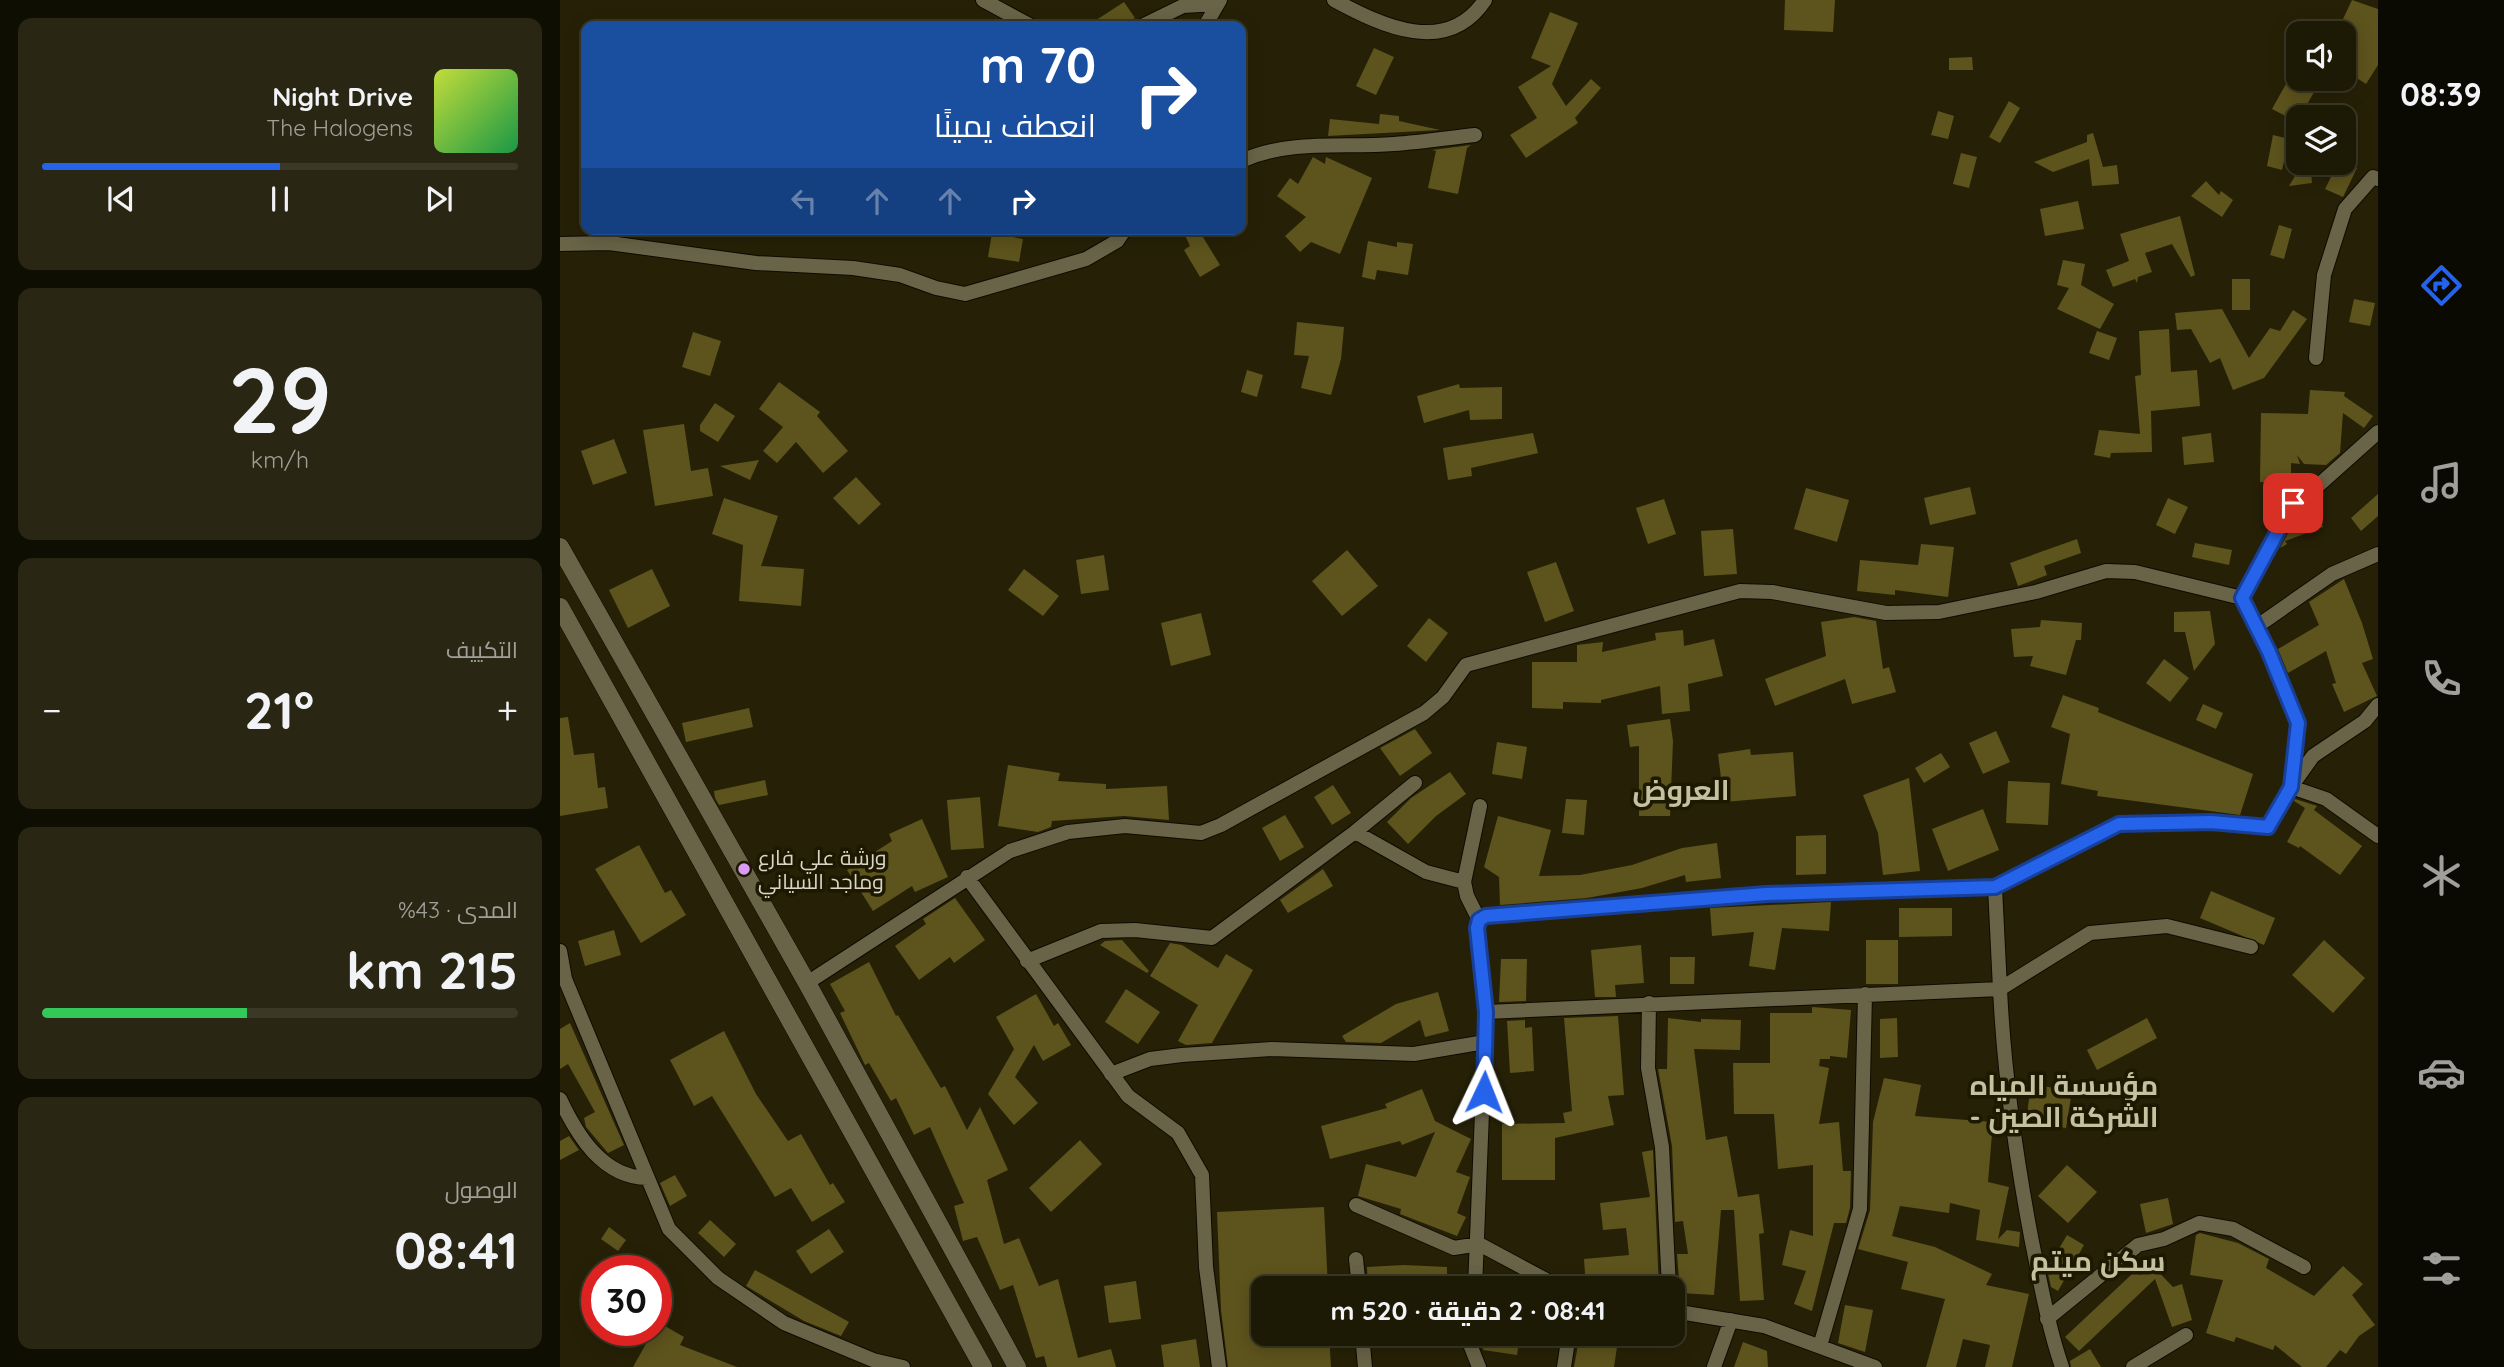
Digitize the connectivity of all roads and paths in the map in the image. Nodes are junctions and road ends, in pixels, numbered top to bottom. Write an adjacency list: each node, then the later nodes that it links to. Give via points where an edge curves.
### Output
1 (983, 0): 5 (street)
2 (1334, 0): 3 (street, via 1366,19 1412,31 1457,29)
3 (1485, 0)
4 (1219, 2): 6 (street, via 1183,6); 7 (street)
5 (1022, 21)
6 (1152, 21)
7 (1208, 21)
8 (1475, 135): 9 (street, via 1394,144 1292,145)
9 (1246, 159)
10 (2378, 179): 13 (street, via 2373,177 2345,209 2323,275)
11 (1121, 235): 12 (street, via 1086,259 965,293 853,268 756,263 610,243)
12 (560, 244)
13 (2316, 358)
14 (2378, 432): 17 (street, via 2293,503)
15 (560, 547): 23 (main road)
16 (2378, 554): 19 (street, via 2332,575)
17 (2242, 598): 19 (street); 28 (street, via 2135,572 2106,571 2036,592 1938,612 1886,613 1772,592 1740,591 1466,665 1443,697 1424,713 1201,833 1125,826 1068,832 1010,851)
18 (560, 607): 25 (main road)
19 (2256, 626): 22 (street, via 2298,723)
20 (2378, 705): 22 (street, via 2365,721 2313,756)
21 (1415, 783): 26 (street)
22 (2291, 787): 27 (street, via 2326,799); 30 (street, via 2268,827 2211,822 2119,824)
23 (704, 802): 25 (main road); 35 (main road)
24 (1480, 806): 29 (street)
25 (678, 819): 61 (main road)
26 (1355, 832): 29 (street, via 1426,872); 34 (street, via 1212,938 1101,931)
27 (2378, 836)
28 (967, 877): 34 (street); 35 (street)
29 (1464, 882): 31 (street)
30 (1995, 887): 31 (street, via 1766,894); 36 (street)
31 (1479, 920): 39 (street)
32 (2251, 947): 36 (street, via 2167,926 2090,933)
33 (560, 951): 43 (street, via 565,979)
34 (1027, 961): 41 (street)
35 (807, 983): 56 (main road)
36 (2000, 989): 37 (street); 53 (street, via 2004,1066)
37 (1865, 994): 38 (street); 60 (street, via 1860,1209)
38 (1649, 1003): 39 (street); 51 (street, via 1648,1068 1662,1147)
39 (1486, 1012): 40 (street)
40 (1485, 1042): 41 (street, via 1414,1054 1272,1049 1182,1055 1150,1059); 45 (street)
41 (1111, 1074): 64 (street, via 1128,1096 1178,1133 1202,1175 1206,1267)
42 (560, 1100): 43 (street, via 576,1133 606,1164 634,1178)
43 (647, 1178): 62 (street, via 669,1229 718,1278 784,1323 873,1360)
44 (1356, 1205): 45 (street, via 1454,1248)
45 (1479, 1244): 49 (street); 50 (street)
46 (1356, 1259): 48 (street)
47 (2304, 1267): 53 (street, via 2233,1229 2199,1223 2138,1245)
48 (1358, 1276)
49 (1476, 1276)
50 (1539, 1276)
51 (1669, 1276)
52 (1685, 1313): 54 (street)
53 (2047, 1319): 70 (street)
54 (1731, 1320): 60 (street); 68 (street)
55 (2186, 1335): 71 (street)
56 (1006, 1346): 61 (main road); 63 (main road)
57 (1363, 1346): 65 (street)
58 (1471, 1346): 66 (street)
59 (1567, 1346): 67 (street)
60 (1820, 1346): 69 (street)
61 (982, 1364)
62 (903, 1367)
63 (1017, 1367)
64 (1219, 1367)
65 (1365, 1367)
66 (1479, 1367)
67 (1564, 1367)
68 (1714, 1367)
69 (1875, 1367)
70 (2062, 1367)
71 (2133, 1367)

